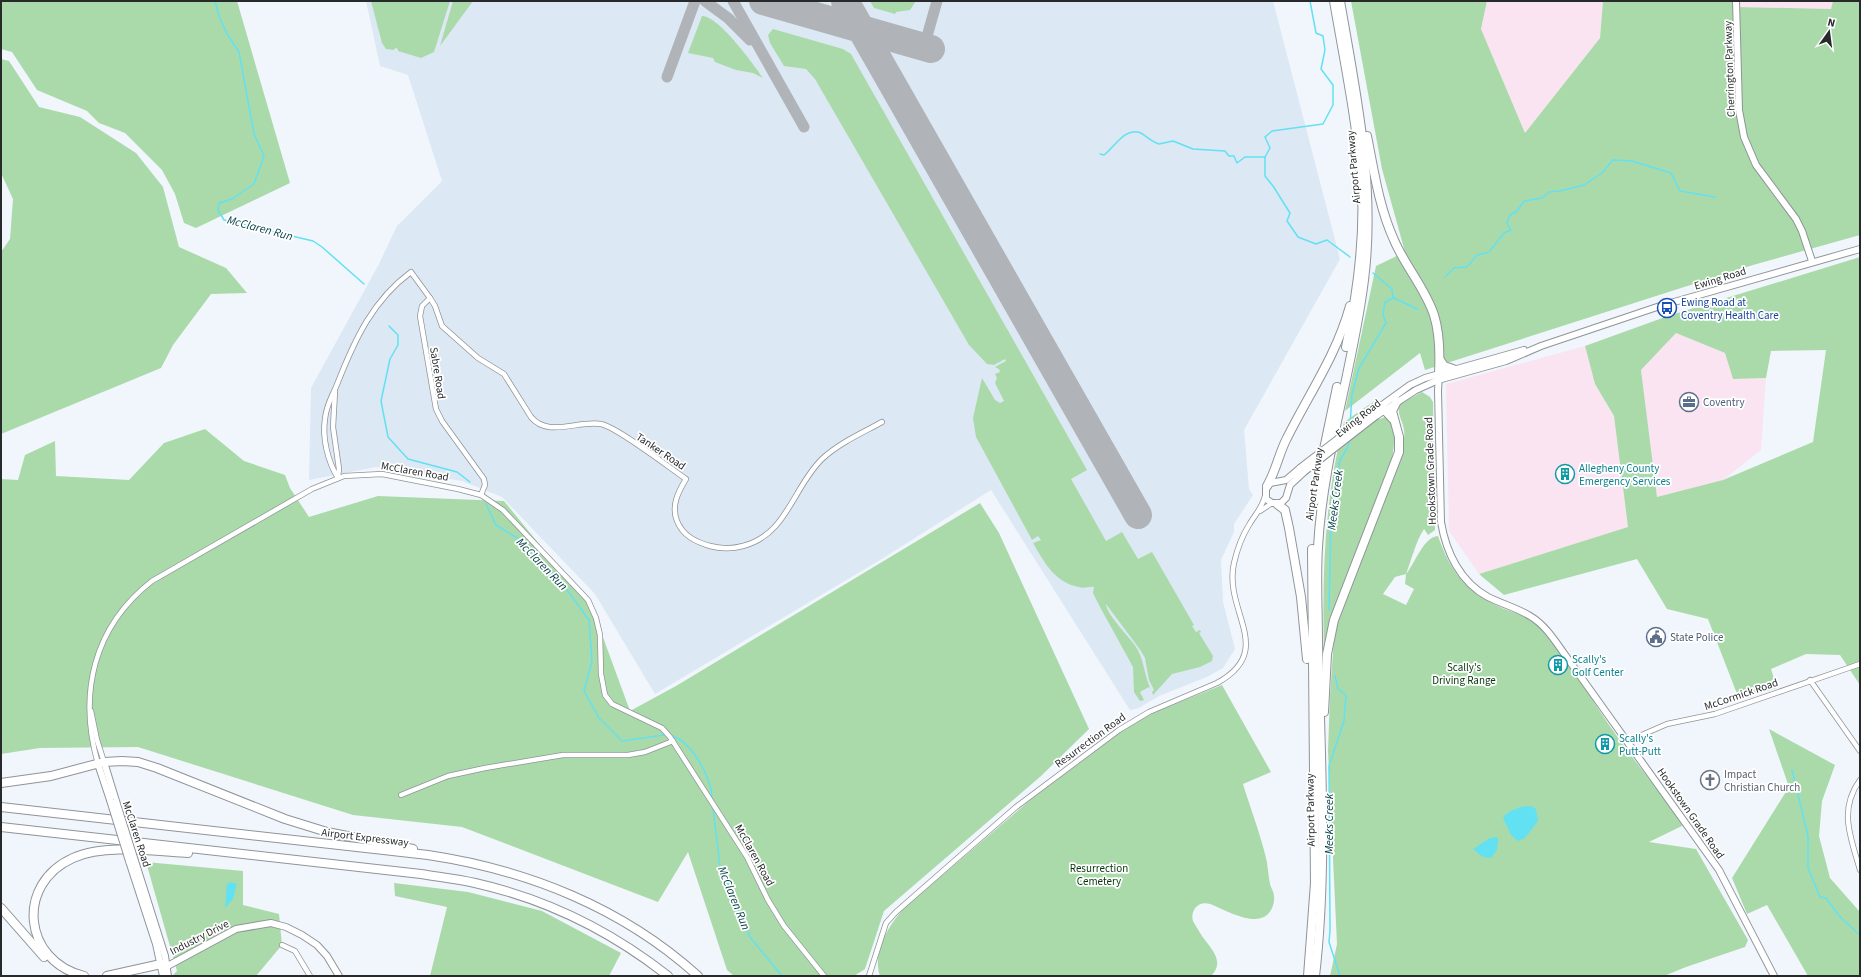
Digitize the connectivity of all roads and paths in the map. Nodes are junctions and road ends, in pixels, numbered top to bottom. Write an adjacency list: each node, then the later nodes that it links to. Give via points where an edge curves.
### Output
1 (1334, 1): 6 (highway, Airport Parkway, via 1361,175)
2 (1340, 1): 4 (highway, Airport Parkway)
3 (1736, 1): 7 (street, Cherrington Parkway, via 1739,110 1744,137 1756,165 1796,218)
4 (1351, 63): 10 (highway, via 1386,218 1399,252 1432,309 1439,337); 32 (highway, Airport Parkway, via 1367,176 1367,240 1357,324 1329,454 1317,550)
5 (1860, 249): 7 (street, Ewing Road)
6 (1359, 260): 20 (highway, via 1350,307 1338,343 1285,442); 37 (highway, Airport Parkway, via 1354,312 1319,474 1314,518 1311,578)
7 (1812, 262): 9 (street, Ewing Road, via 1660,306)
8 (430, 298): 13 (street, via 411,272 386,295 368,317 353,345); 17 (street, Tanker Road, via 442,326 478,358 504,374 537,423 551,428 583,424 605,425 686,479 675,502 677,522 689,537 712,546 735,547 761,539 779,522 813,469 823,458); 21 (street, Sabre Road, via 422,306 420,316 434,403 442,421 484,479 485,485)
9 (1541, 346): 11 (street, Ewing Road); 12 (street, Ewing Road, via 1506,361)
10 (1440, 360): 11 (highway, via 1444,366); 12 (highway)
11 (1453, 369): 12 (street, Ewing Road)
12 (1439, 376): 14 (street, Ewing Road); 15 (street, Ewing Road, via 1410,385); 28 (street, Hookstown Grade Road, via 1440,522 1452,560 1464,578 1474,587 1531,616 1543,625)
13 (335, 390): 19 (street, via 333,419); 19 (street, via 327,404 324,427 330,460)
14 (1397, 401): 15 (street, Ewing Road); 16 (highway, via 1392,409)
15 (1379, 411): 16 (highway); 18 (street, Ewing Road, bridge)
16 (1393, 419): 32 (highway, via 1400,442 1397,457 1338,607 1330,636)
17 (882, 422)
18 (1302, 470): 20 (street, Ewing Road, via 1286,480 1272,482); 23 (street, Ewing Road, via 1290,485 1284,501)
19 (338, 478): 21 (street, McClaren Road, via 359,474 382,474); 30 (street, McClaren Road, via 304,493 166,571 142,589 119,614 104,638 95,666 90,698)
20 (1268, 486): 22 (street)
21 (481, 495): 27 (street, McClaren Road, via 503,510 588,600 595,614 600,635 604,695 612,704 662,728)
22 (1265, 496): 23 (street); 24 (street, Resurrection Road)
23 (1274, 504): 24 (street, Resurrection Road); 37 (highway, via 1282,506 1286,514 1304,620)
24 (1258, 512): 54 (street, Resurrection Road, via 1243,536 1233,572 1232,590 1247,646 1238,668 1229,677 1130,722 1016,807 960,858 907,900 886,923)
25 (1860, 664): 26 (street, McCormick Road)
26 (1810, 680): 28 (street, McCormick Road, via 1715,714 1667,724); 29 (street)
27 (672, 741): 34 (street, via 645,752 628,755 563,755 485,768 448,776); 53 (street, McClaren Road, via 747,857 780,919)
28 (1628, 741): 57 (street, Hookstown Grade Road, via 1719,870)
29 (1860, 751)
30 (101, 763): 33 (highway, via 51,776); 40 (highway, via 122,760 138,762 285,820 360,839 482,860); 43 (street, McClaren Road, bridge, via 132,861 149,902)
31 (1860, 780): 38 (street, via 1848,801 1846,812)
32 (1320, 781): 56 (highway, Airport Parkway, via 1322,874)
33 (1, 783)
34 (401, 795)
35 (1, 807): 40 (highway, Airport Expressway, via 428,855 500,869)
36 (1, 827): 39 (highway)
37 (1314, 848): 55 (highway, Airport Parkway, via 1314,912)
38 (1860, 870)
39 (421, 874): 45 (highway, via 154,851 110,851 73,858 56,868 37,895 34,927 47,955 70,973); 51 (highway, via 473,882 550,906 625,945)
40 (556, 888): 52 (highway, Airport Expressway, via 632,926)
41 (1, 908): 44 (highway, via 49,964)
42 (282, 945): 49 (street, via 295,951)
43 (163, 968): 46 (highway); 47 (highway); 48 (street, McClaren Road); 50 (street, Industry Drive, via 236,929 271,923 291,929 317,945)
44 (68, 976)
45 (84, 976)
46 (107, 976)
47 (129, 976)
48 (168, 976)
49 (310, 976)
50 (339, 976)
51 (668, 976)
52 (698, 976)
53 (824, 976)
54 (869, 976)
55 (1308, 976)
56 (1316, 976)
57 (1774, 976)

